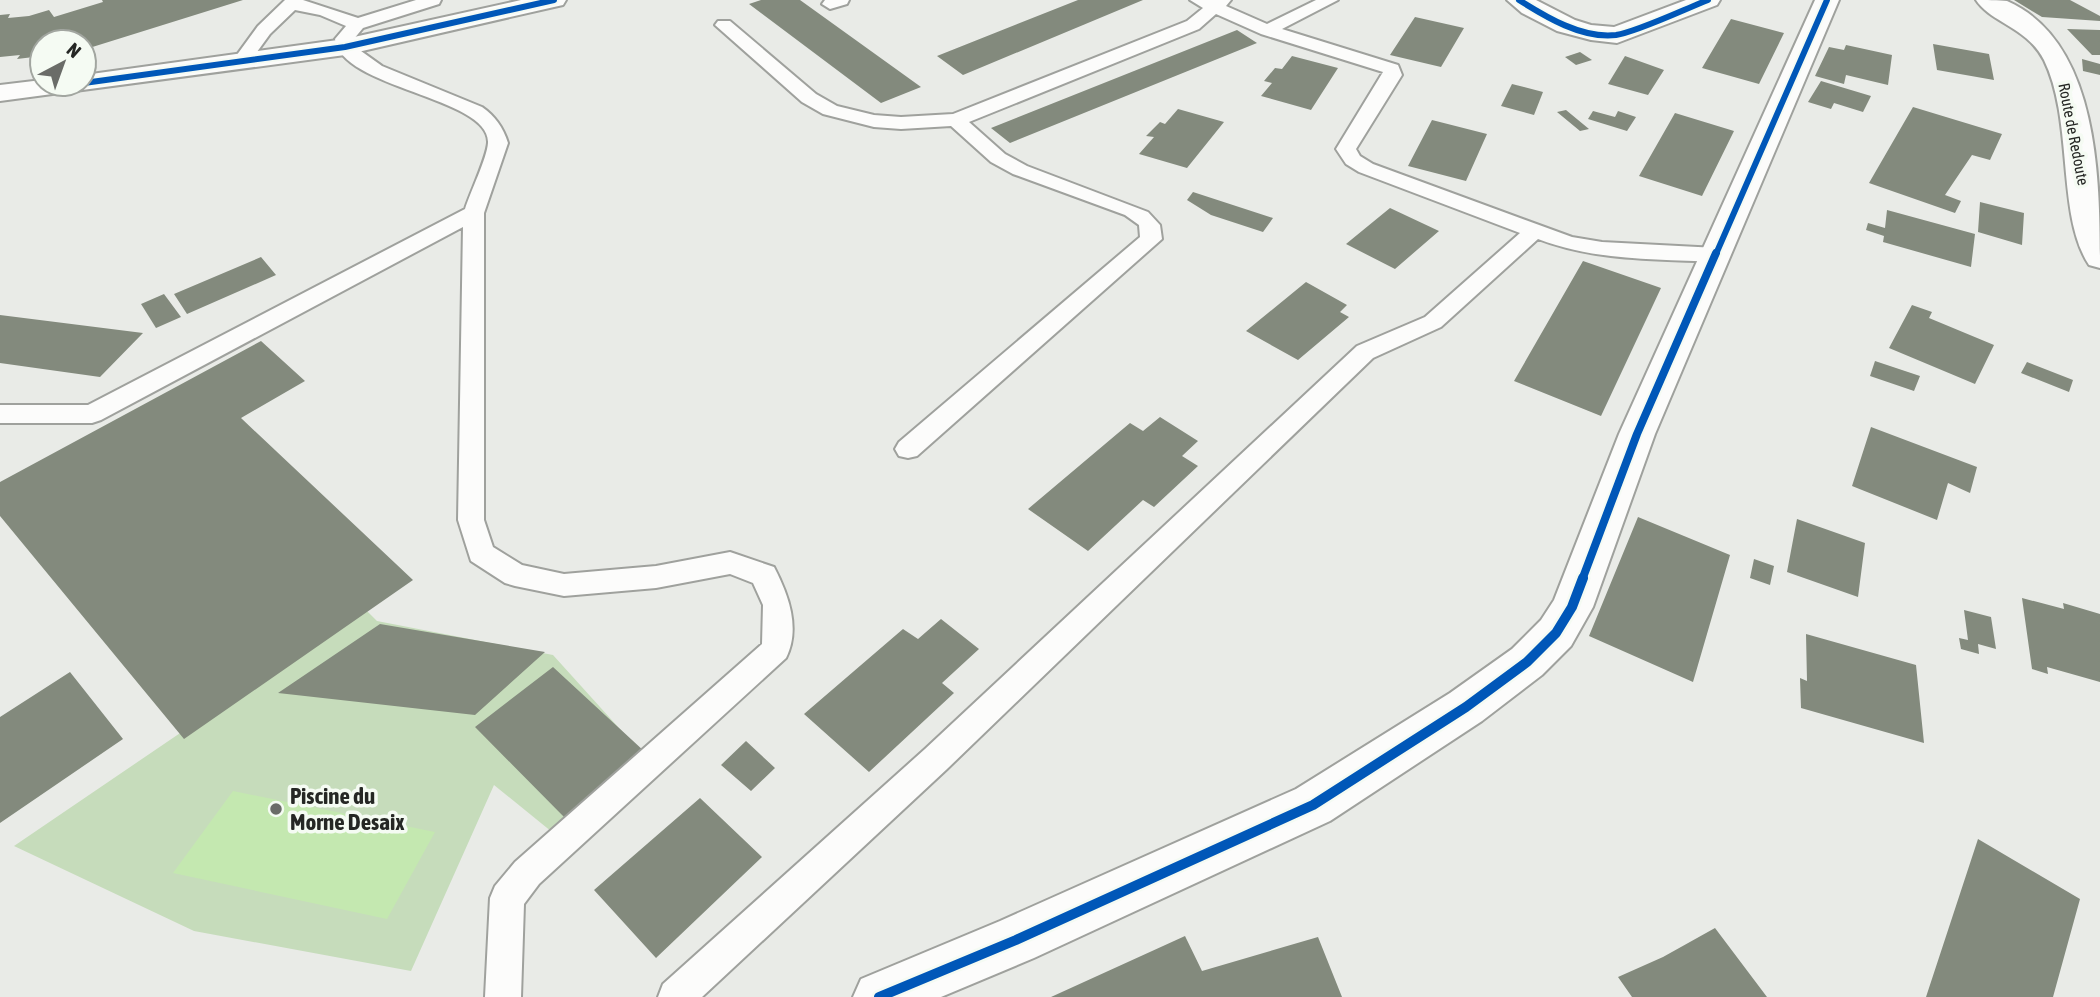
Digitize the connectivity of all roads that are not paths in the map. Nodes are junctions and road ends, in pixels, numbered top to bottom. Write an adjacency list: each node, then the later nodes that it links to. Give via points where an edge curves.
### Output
1 (433, 0): 14 (lane)
2 (516, 0): 12 (street)
3 (554, 0): 12 (street)
4 (1330, 0): 13 (lane)
5 (1520, 0): 6 (street, via 1570,27 1608,35)
6 (1708, 0)
7 (1827, 0): 22 (street)
8 (1988, 0): 23 (street, Route de Redoute, via 2045,42 2060,68)
9 (293, 2): 14 (lane, via 325,11); 15 (lane, via 264,30)
10 (1211, 2): 13 (lane); 19 (lane, via 1193,25)
11 (724, 25): 19 (lane, via 830,110 874,121)
12 (424, 29): 14 (street)
13 (1267, 30): 21 (lane, via 1392,69 1393,75 1348,143 1346,149 1353,160)
14 (351, 35): 15 (street); 20 (lane, via 353,56 486,118 498,143)
15 (240, 63): 16 (street)
16 (98, 81)
17 (28, 90): 18 (street)
18 (0, 93)
19 (956, 120): 25 (lane, via 990,153 1009,164 1146,219 1153,230 1152,239)
20 (474, 213): 24 (lane, via 92,414); 26 (lane, via 471,520 481,553 515,575 564,585 656,577 730,563 764,575 778,605 776,649 527,873 507,898)
21 (1534, 232): 22 (lane, via 1585,247); 27 (lane, via 1433,322 1365,352 936,760)
22 (1717, 255): 28 (street, via 1637,434 1572,607 1556,633 1527,662 1466,707 1313,805)
23 (2100, 258)
24 (0, 414)
25 (908, 449)
26 (503, 997)
27 (676, 997)
28 (879, 997)

